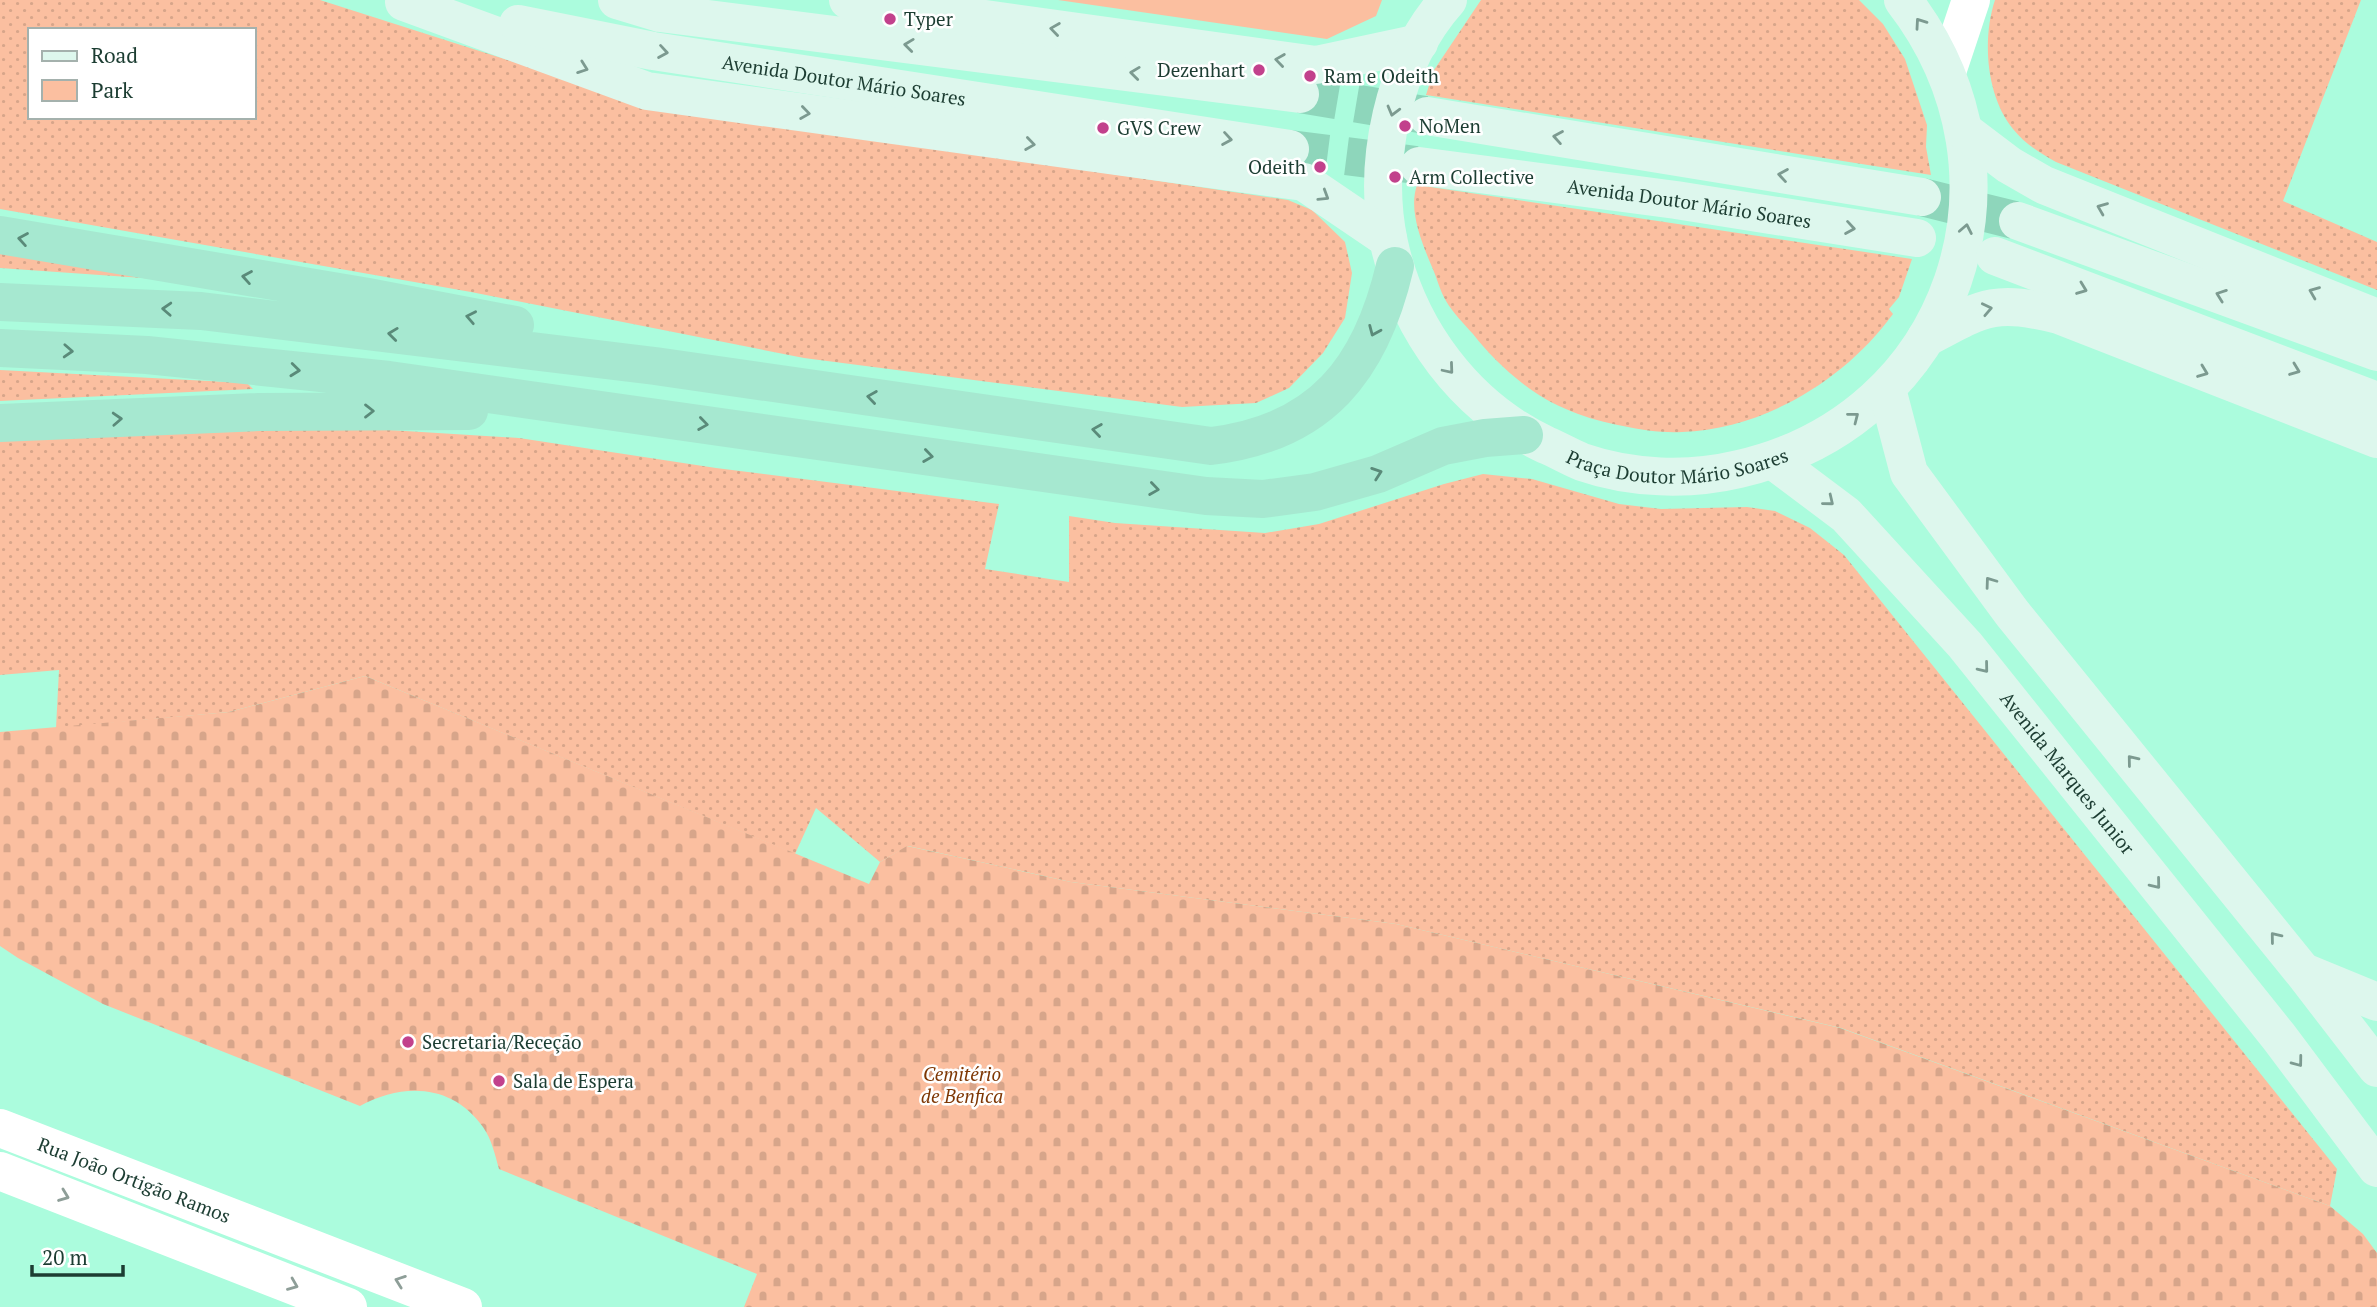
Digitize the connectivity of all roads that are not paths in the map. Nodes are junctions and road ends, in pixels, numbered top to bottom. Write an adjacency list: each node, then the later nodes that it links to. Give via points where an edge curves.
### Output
1 (617, 0): 9 (main road, Avenida Doutor Mário Soares, one-way to 1, via 660,13)
2 (848, 0): 7 (main road, one-way to 2, via 1315,65)
3 (1903, 0): 8 (main road, Praça Doutor Mário Soares, one-way to 3)
4 (1971, 0): 8 (street)
5 (401, 1): 12 (main road, Avenida Doutor Mário Soares, one-way to 12, via 653,51); 18 (main road, one-way to 18, via 647,91 1304,183)
6 (1444, 2): 7 (main road, Praça Doutor Mário Soares)
7 (1419, 43): 18 (main road, Praça Doutor Mário Soares, one-way to 18, via 1402,79 1386,145 1383,199)
8 (1947, 72): 11 (main road, Praça Doutor Mário Soares)
9 (1300, 94)
10 (1427, 116): 14 (main road, one-way to 10)
11 (1964, 131): 21 (main road, one-way to 11, via 2044,185); 22 (main road, Praça Doutor Mário Soares, one-way to 11, via 1946,300 1968,217)
12 (1290, 149)
13 (1419, 166): 17 (main road, Avenida Doutor Mário Soares, one-way to 17, via 1676,200)
14 (1923, 197)
15 (2018, 221): 24 (main road, one-way to 15)
16 (0, 235): 25 (highway, one-way to 16, via 505,323)
17 (1917, 239)
18 (1391, 252): 25 (highway, one-way to 25, via 1385,305 1369,343 1346,379 1320,406 1291,424 1239,442 1189,444); 30 (main road, Praça Doutor Mário Soares, one-way to 30, via 1407,300 1443,362 1476,398)
19 (1995, 256): 27 (main road, one-way to 27)
20 (0, 302): 25 (highway, one-way to 20, via 201,310)
21 (2377, 318)
22 (1926, 338): 26 (main road, Praça Doutor Mário Soares); 31 (main road, one-way to 31, via 1978,310 2031,308)
23 (0, 348): 28 (highway, one-way to 28, via 147,355 376,378)
24 (2377, 352)
25 (655, 366)
26 (1887, 389): 32 (main road, Praça Doutor Mário Soares, one-way to 26, via 1853,419); 33 (main road, one-way to 26, via 2012,613 1909,473)
27 (2377, 401)
28 (636, 414): 29 (highway, one-way to 28, via 259,412); 30 (highway, one-way to 30, via 1206,496 1263,499 1315,492 1366,477 1443,446)
29 (0, 423)
30 (1524, 435): 32 (main road, Praça Doutor Mário Soares, via 1583,462 1646,476 1711,475)
31 (2377, 439)
32 (1774, 461): 37 (main road, Avenida Marques Junior, one-way to 37, via 1846,515 1965,645 2279,1037)
33 (2303, 972): 34 (main road); 35 (main road)
34 (2377, 1002)
35 (2377, 1068)
36 (0, 1128): 40 (street, Rua João Ortigão Ramos, one-way to 36)
37 (2377, 1168)
38 (0, 1171): 39 (street, Rua João Ortigão Ramos, one-way to 39)
39 (348, 1307)
40 (463, 1307)

